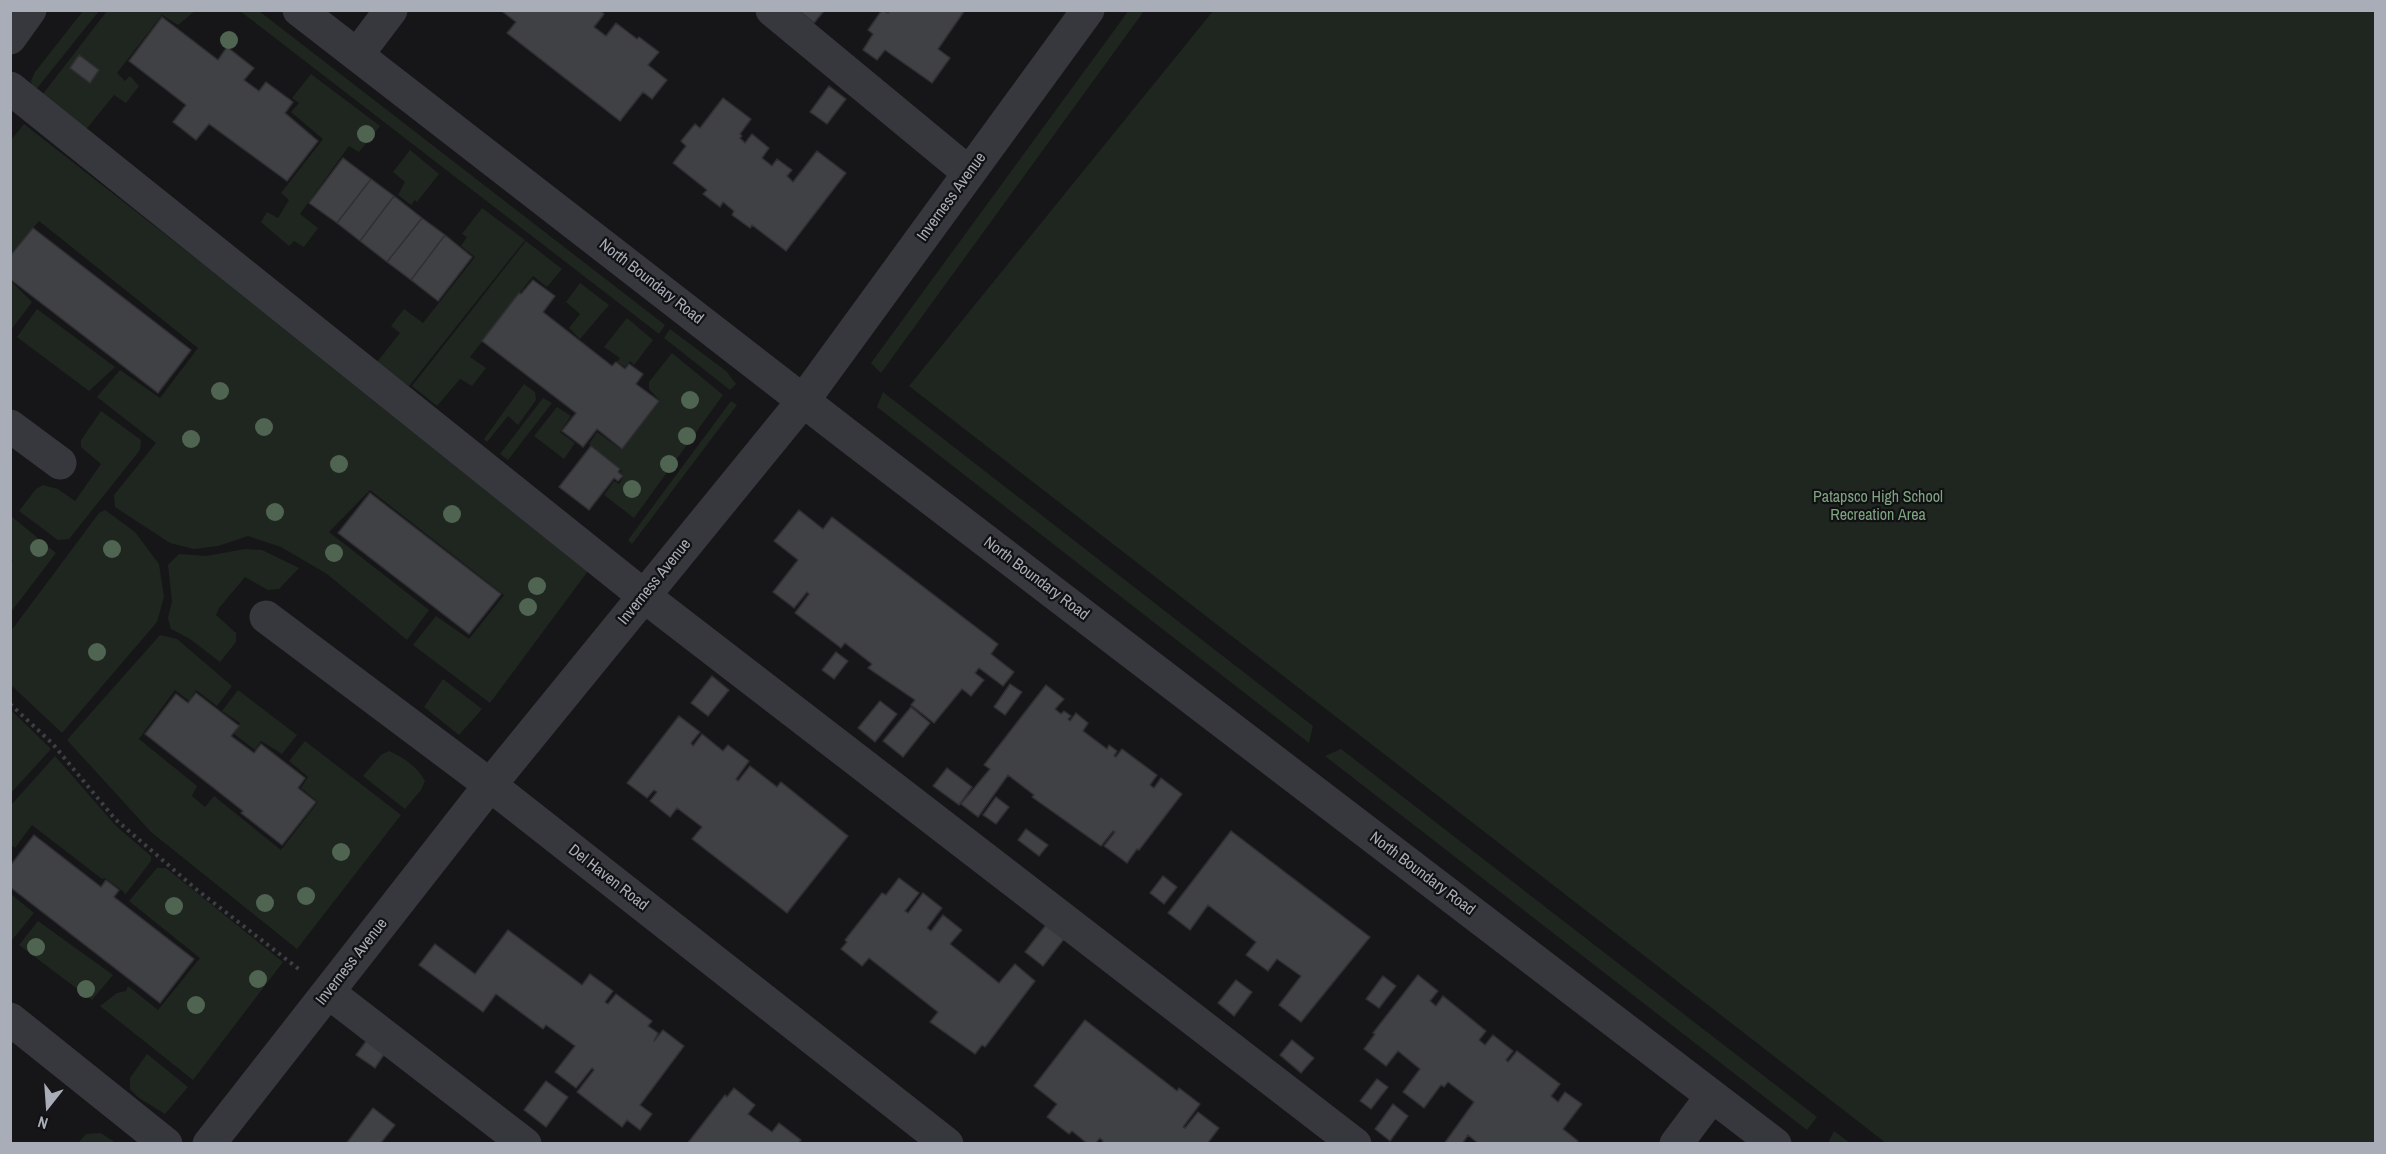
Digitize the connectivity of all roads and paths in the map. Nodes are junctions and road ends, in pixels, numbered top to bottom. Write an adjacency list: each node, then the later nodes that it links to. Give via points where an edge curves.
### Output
1 (30, 10): 6 (street)
2 (299, 10): 7 (street, North Boundary Road)
3 (391, 10): 7 (street)
4 (772, 10): 9 (street)
5 (1088, 10): 9 (street, Inverness Avenue)
6 (10, 38)
7 (357, 55): 10 (street, North Boundary Road)
8 (10, 88): 13 (street)
9 (969, 173): 10 (street, Inverness Avenue)
10 (803, 400): 13 (street, Inverness Avenue); 19 (street, North Boundary Road)
11 (10, 426): 12 (street)
12 (60, 463)
13 (644, 596): 16 (street, Inverness Avenue); 24 (street)
14 (266, 617): 16 (street, Del Haven Road)
15 (10, 704): 17 (path, via 52,743 115,819 196,889)
16 (490, 785): 17 (street, Inverness Avenue); 23 (street, Del Haven Road)
17 (328, 992): 21 (street, Inverness Avenue); 22 (street)
18 (10, 1019): 20 (street)
19 (1712, 1096): 25 (street); 26 (street, North Boundary Road)
20 (166, 1143)
21 (209, 1143)
22 (525, 1143)
23 (947, 1143)
24 (1355, 1143)
25 (1676, 1143)
26 (1775, 1143)

